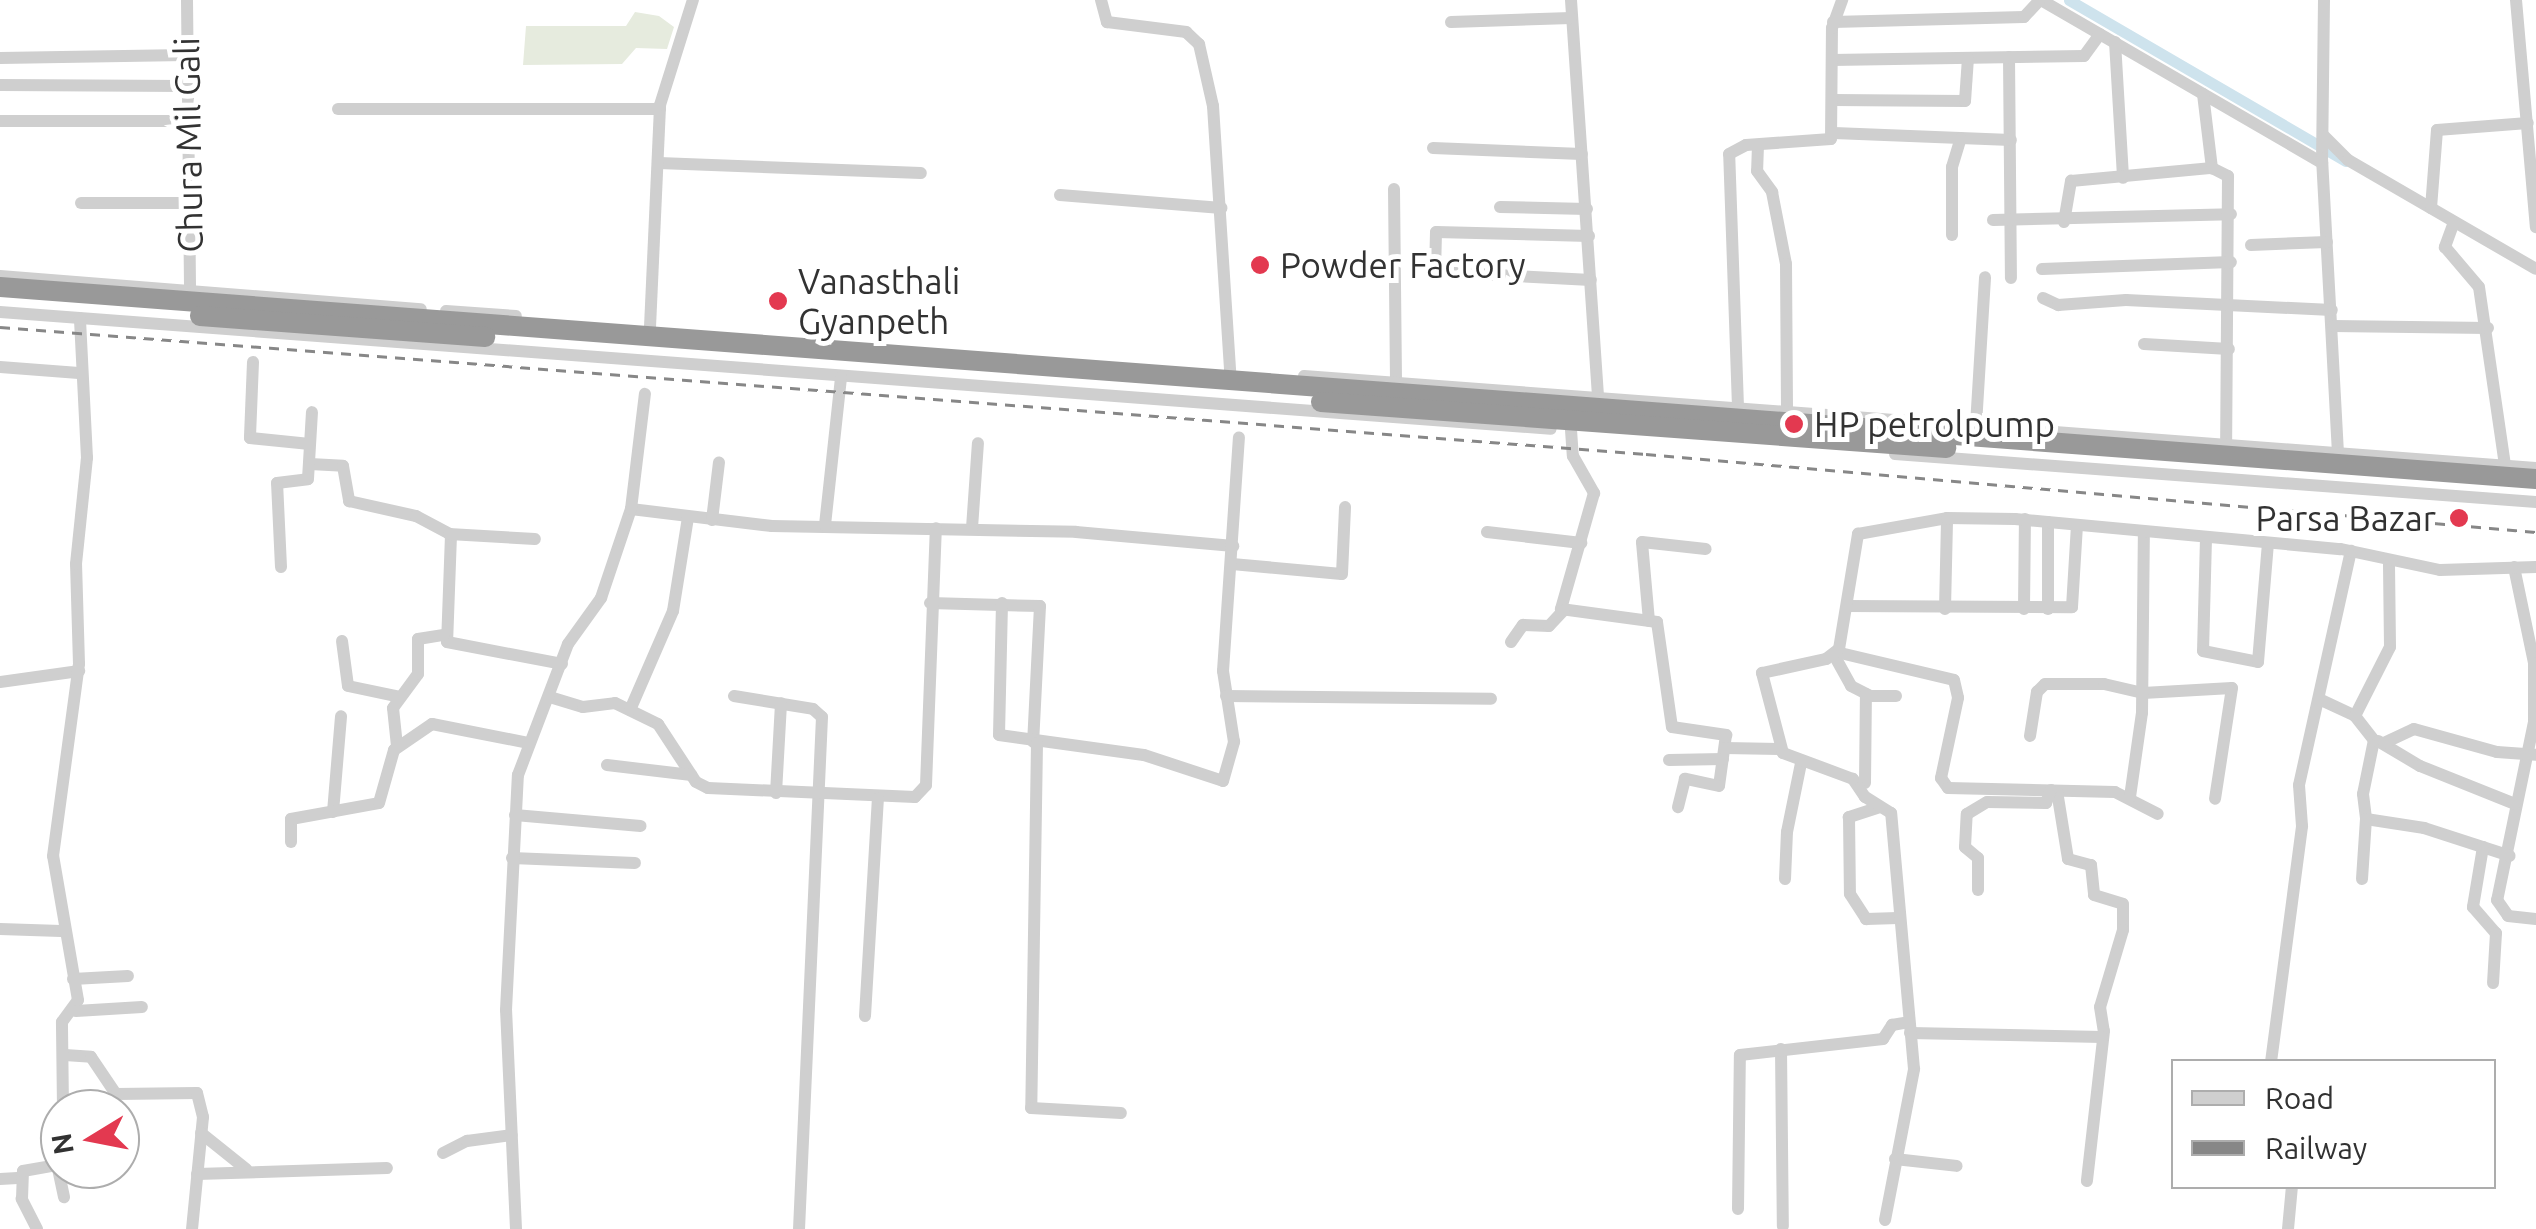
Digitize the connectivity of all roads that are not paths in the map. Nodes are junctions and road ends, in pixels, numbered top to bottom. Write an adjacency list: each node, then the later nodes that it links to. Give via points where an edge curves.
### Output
1 (187, 0): 14 (street, Chura Mil Gali)
2 (693, 0): 23 (street)
3 (1101, 0): 45 (street, via 1107,22 1196,38 1213,106)
4 (1571, 0): 9 (street)
5 (2041, 0): 11 (street, via 2024,17); 12 (street)
6 (2324, 0): 29 (street)
7 (2516, 0): 27 (street)
8 (1839, 1): 11 (street)
9 (1571, 18): 10 (street); 34 (street)
10 (1451, 22)
11 (1833, 22): 18 (street)
12 (2100, 34): 13 (street); 15 (street, via 2090,54)
13 (2115, 42): 21 (street); 39 (street)
14 (186, 55): 16 (street); 20 (street, Chura Mil Gali)
15 (2009, 57): 17 (street); 31 (street)
16 (0, 58)
17 (1968, 58): 18 (street); 22 (street, via 1964,101)
18 (1832, 60): 22 (street)
19 (0, 85): 20 (street)
20 (186, 86): 26 (street, Chura Mil Gali)
21 (2203, 94): 35 (street); 37 (street)
22 (1833, 100): 28 (street)
23 (660, 108): 24 (street); 36 (street)
24 (338, 109)
25 (0, 121): 26 (street)
26 (187, 122): 43 (street, Chura Mil Gali)
27 (2528, 123): 46 (street, via 2437,130); 53 (street)
28 (1834, 133): 30 (street); 32 (street, via 1818,144)
29 (2322, 136): 35 (street); 46 (street, via 2338,154)
30 (1960, 138): 31 (street); 54 (street, via 1952,168)
31 (2010, 140): 52 (street)
32 (1758, 145): 91 (street, via 1732,150 1728,163); 93 (street, via 1758,171 1772,192 1786,264)
33 (1433, 148): 34 (street)
34 (1582, 154): 47 (street)
35 (2322, 161): 56 (street)
36 (659, 163): 38 (street); 76 (street)
37 (2212, 168): 39 (street); 48 (street, via 2228,176)
38 (921, 173)
39 (2123, 178): 50 (street, via 2070,182)
40 (1394, 188): 88 (street)
41 (1060, 195): 45 (street)
42 (81, 203): 43 (street)
43 (190, 203): 66 (street, Chura Mil Gali)
44 (1500, 207): 47 (street)
45 (1221, 208): 84 (street)
46 (2431, 208): 51 (street)
47 (1588, 209): 55 (street)
48 (2232, 214): 50 (street); 58 (street)
49 (1993, 220): 52 (street)
50 (2064, 222): 52 (street)
51 (2454, 222): 60 (street); 77 (street, via 2444,248 2479,287)
52 (2011, 224): 63 (street)
53 (2536, 227)
54 (1952, 235)
55 (1589, 236): 64 (street); 64 (street, via 1436,232 1435,272)
56 (2327, 242): 57 (street); 71 (street)
57 (2252, 245)
58 (2231, 262): 59 (street); 70 (street)
59 (2042, 269)
60 (2536, 269)
61 (0, 276): 66 (street)
62 (1985, 277): 95 (street)
63 (2011, 278)
64 (1591, 280): 90 (street)
65 (0, 286): 108 (highway, bridge)
66 (190, 291): 67 (street)
67 (224, 294): 75 (street); 76 (street)
68 (2043, 298): 70 (street, via 2058,304 2126,300)
69 (0, 300): 110 (highway, bridge)
70 (2230, 308): 71 (street); 80 (street)
71 (2332, 310): 74 (street)
72 (0, 312): 73 (street)
73 (80, 318): 75 (street); 85 (street)
74 (2333, 326): 77 (street); 103 (street)
75 (220, 328): 83 (street)
76 (650, 328): 78 (street)
77 (2488, 328): 106 (street)
78 (722, 334): 83 (street); 84 (street)
79 (2144, 344): 80 (street)
80 (2230, 349): 100 (street)
81 (253, 362): 99 (street, via 250,438)
82 (0, 367): 85 (street)
83 (718, 368): 87 (street)
84 (1230, 371): 86 (street)
85 (79, 373): 152 (street, via 86,467 76,564)
86 (1291, 375): 88 (street); 92 (street)
87 (840, 376): 92 (street); 119 (street)
88 (1396, 382): 90 (street)
89 (644, 394): 113 (street)
90 (1598, 396): 91 (street)
91 (1738, 407): 93 (street)
92 (1286, 411): 96 (street)
93 (1794, 411): 95 (street); 101 (street)
94 (312, 412): 99 (street)
95 (1976, 425): 100 (street)
96 (1572, 430): 101 (street); 128 (street, via 1573,456 1594,494)
97 (1240, 438): 130 (street)
98 (978, 442): 122 (street)
99 (310, 444): 105 (street)
100 (2226, 445): 102 (street)
101 (1800, 447): 109 (street)
102 (2284, 449): 103 (street); 109 (street)
103 (2338, 453): 106 (street)
104 (719, 462): 116 (street)
105 (310, 464): 125 (street, via 343,466 349,501 416,516); 135 (street, via 308,479 277,483)
106 (2505, 466): 107 (street)
107 (2536, 468)
108 (2536, 479)
109 (2282, 483): 111 (street)
110 (2536, 492)
111 (2536, 502)
112 (1345, 507): 134 (street, via 1342,574)
113 (631, 510): 114 (street); 151 (street, via 600,598)
114 (688, 517): 116 (street); 165 (street, via 673,612)
115 (1947, 518): 117 (street); 140 (street, via 1858,534); 141 (street)
116 (712, 520): 119 (street)
117 (2024, 520): 118 (street); 142 (street)
118 (2048, 522): 120 (street); 143 (street)
119 (826, 525): 121 (street)
120 (2077, 526): 124 (street); 143 (street, via 2074,605)
121 (936, 528): 122 (street); 139 (street)
122 (972, 528): 130 (street)
123 (1487, 532): 128 (street)
124 (2144, 533): 126 (street); 156 (street)
125 (449, 534): 127 (street); 146 (street)
126 (2206, 538): 129 (street); 129 (street, via 2203,651 2258,662)
127 (535, 539)
128 (1581, 543): 144 (street)
129 (2268, 543): 132 (street)
130 (1233, 546): 134 (street)
131 (1706, 550): 145 (street, via 1642,542)
132 (2350, 552): 133 (street); 163 (street)
133 (2388, 560): 136 (street, via 2450,570); 167 (street, via 2390,646)
134 (1232, 564): 158 (street)
135 (281, 567)
136 (2514, 567): 137 (street); 149 (street)
137 (2536, 567)
138 (1002, 603): 139 (street); 170 (street, via 996,731); 170 (street, via 1041,608)
139 (930, 604): 185 (street, via 926,784 916,797)
140 (1847, 606): 141 (street); 150 (street)
141 (1944, 609): 142 (street)
142 (2024, 609): 143 (street)
143 (2048, 609)
144 (1563, 611): 145 (street); 148 (street, via 1549,626 1523,625)
145 (1649, 621): 174 (street, via 1659,626 1672,727 1724,733)
146 (444, 635): 151 (street, via 452,644); 160 (street, via 420,636 418,674)
147 (342, 641): 160 (street, via 348,686)
148 (1511, 642)
149 (2534, 644): 154 (street)
150 (1835, 654): 155 (street, via 1842,678); 173 (street, via 1762,672); 181 (street, via 1939,671 1954,680 1958,698 1942,778 1948,788)
151 (562, 664): 161 (street)
152 (78, 671): 153 (street); 206 (street, via 54,828)
153 (0, 682)
154 (2535, 686): 175 (street)
155 (1866, 694): 159 (street); 180 (street)
156 (2143, 694): 168 (street, via 2104,684 2045,684 2034,702); 184 (street); 186 (street, via 2232,688)
157 (734, 696): 164 (street)
158 (1226, 696): 162 (street); 170 (street, via 1234,742 1222,782 1144,755)
159 (1896, 696)
160 (400, 697): 172 (street, via 392,715)
161 (553, 698): 165 (street, via 583,708 609,703); 171 (street)
162 (1491, 699)
163 (2318, 699): 167 (street); 217 (street, via 2299,785 2302,826)
164 (781, 703): 182 (street); 183 (street, via 821,714)
165 (630, 710): 179 (street, via 666,730)
166 (340, 716): 190 (street)
167 (2355, 716): 169 (street)
168 (2030, 736)
169 (2379, 741): 175 (street, via 2414,729); 187 (street, via 2420,766); 193 (street, via 2363,794)
170 (1035, 742): 219 (street, via 1032,1108)
171 (528, 743): 172 (street, via 440,722); 192 (street)
172 (397, 746): 190 (street, via 382,800)
173 (1780, 749): 174 (street); 177 (street)
174 (1724, 754): 176 (street); 189 (street, via 1719,786 1685,778)
175 (2533, 755): 187 (street)
176 (1669, 760)
177 (1801, 763): 188 (street, via 1852,779 1865,798); 200 (street)
178 (606, 765): 179 (street)
179 (690, 775): 182 (street, via 716,790)
180 (1864, 783)
181 (2054, 790): 184 (street); 202 (street, via 2046,803 1987,802 1967,814 1965,847 1978,856); 214 (street, via 2068,859 2091,865 2094,895 2122,904 2123,930 2100,1007)
182 (776, 793): 183 (street)
183 (818, 795): 185 (street); 241 (street)
184 (2130, 797): 191 (street)
185 (878, 798): 212 (street)
186 (2215, 799)
187 (2516, 804): 197 (street)
188 (1884, 806): 203 (street, via 1892,818); 203 (street, via 1849,817 1850,894 1866,918)
189 (1678, 807)
190 (333, 812): 195 (street, via 291,820)
191 (2158, 814)
192 (515, 816): 194 (street); 198 (street)
193 (2366, 819): 196 (street, via 2424,828); 201 (street)
194 (641, 826)
195 (291, 842)
196 (2483, 848): 197 (street); 209 (street, via 2474,907 2496,933)
197 (2510, 856): 204 (street, via 2498,905 2512,918)
198 (512, 858): 199 (street); 221 (street, via 506,1010)
199 (635, 863)
200 (1785, 879)
201 (2362, 879)
202 (1978, 890)
203 (1898, 918): 213 (street)
204 (2536, 919)
205 (0, 929): 206 (street)
206 (61, 931): 208 (street)
207 (128, 976): 208 (street)
208 (73, 980): 211 (street)
209 (2493, 983)
210 (142, 1007): 211 (street)
211 (76, 1011): 216 (street, via 62,1022)
212 (865, 1016)
213 (1909, 1027): 214 (street); 215 (street, via 1892,1025 1884,1039); 223 (street, via 1913,1079)
214 (2102, 1038): 231 (street)
215 (1781, 1049): 235 (street, via 1740,1055); 237 (street)
216 (65, 1055): 218 (street); 220 (street, via 91,1057 116,1094 196,1094)
217 (2271, 1059)
218 (64, 1089)
219 (1121, 1113)
220 (201, 1133): 227 (street); 228 (street)
221 (512, 1135): 222 (street, via 461,1142); 240 (street)
222 (442, 1152)
223 (1894, 1158): 224 (street); 236 (street)
224 (1957, 1166)
225 (40, 1167): 229 (street, via 24,1169)
226 (388, 1168): 227 (street)
227 (246, 1169): 228 (street)
228 (197, 1174): 239 (street)
229 (22, 1178): 230 (street); 238 (street, via 22,1199)
230 (0, 1179)
231 (2088, 1181)
232 (62, 1189): 234 (street)
233 (2292, 1189): 242 (street)
234 (64, 1197)
235 (1738, 1210)
236 (1885, 1220)
237 (1783, 1226)
238 (37, 1229)
239 (192, 1229)
240 (516, 1229)
241 (799, 1229)
242 (2288, 1229)

